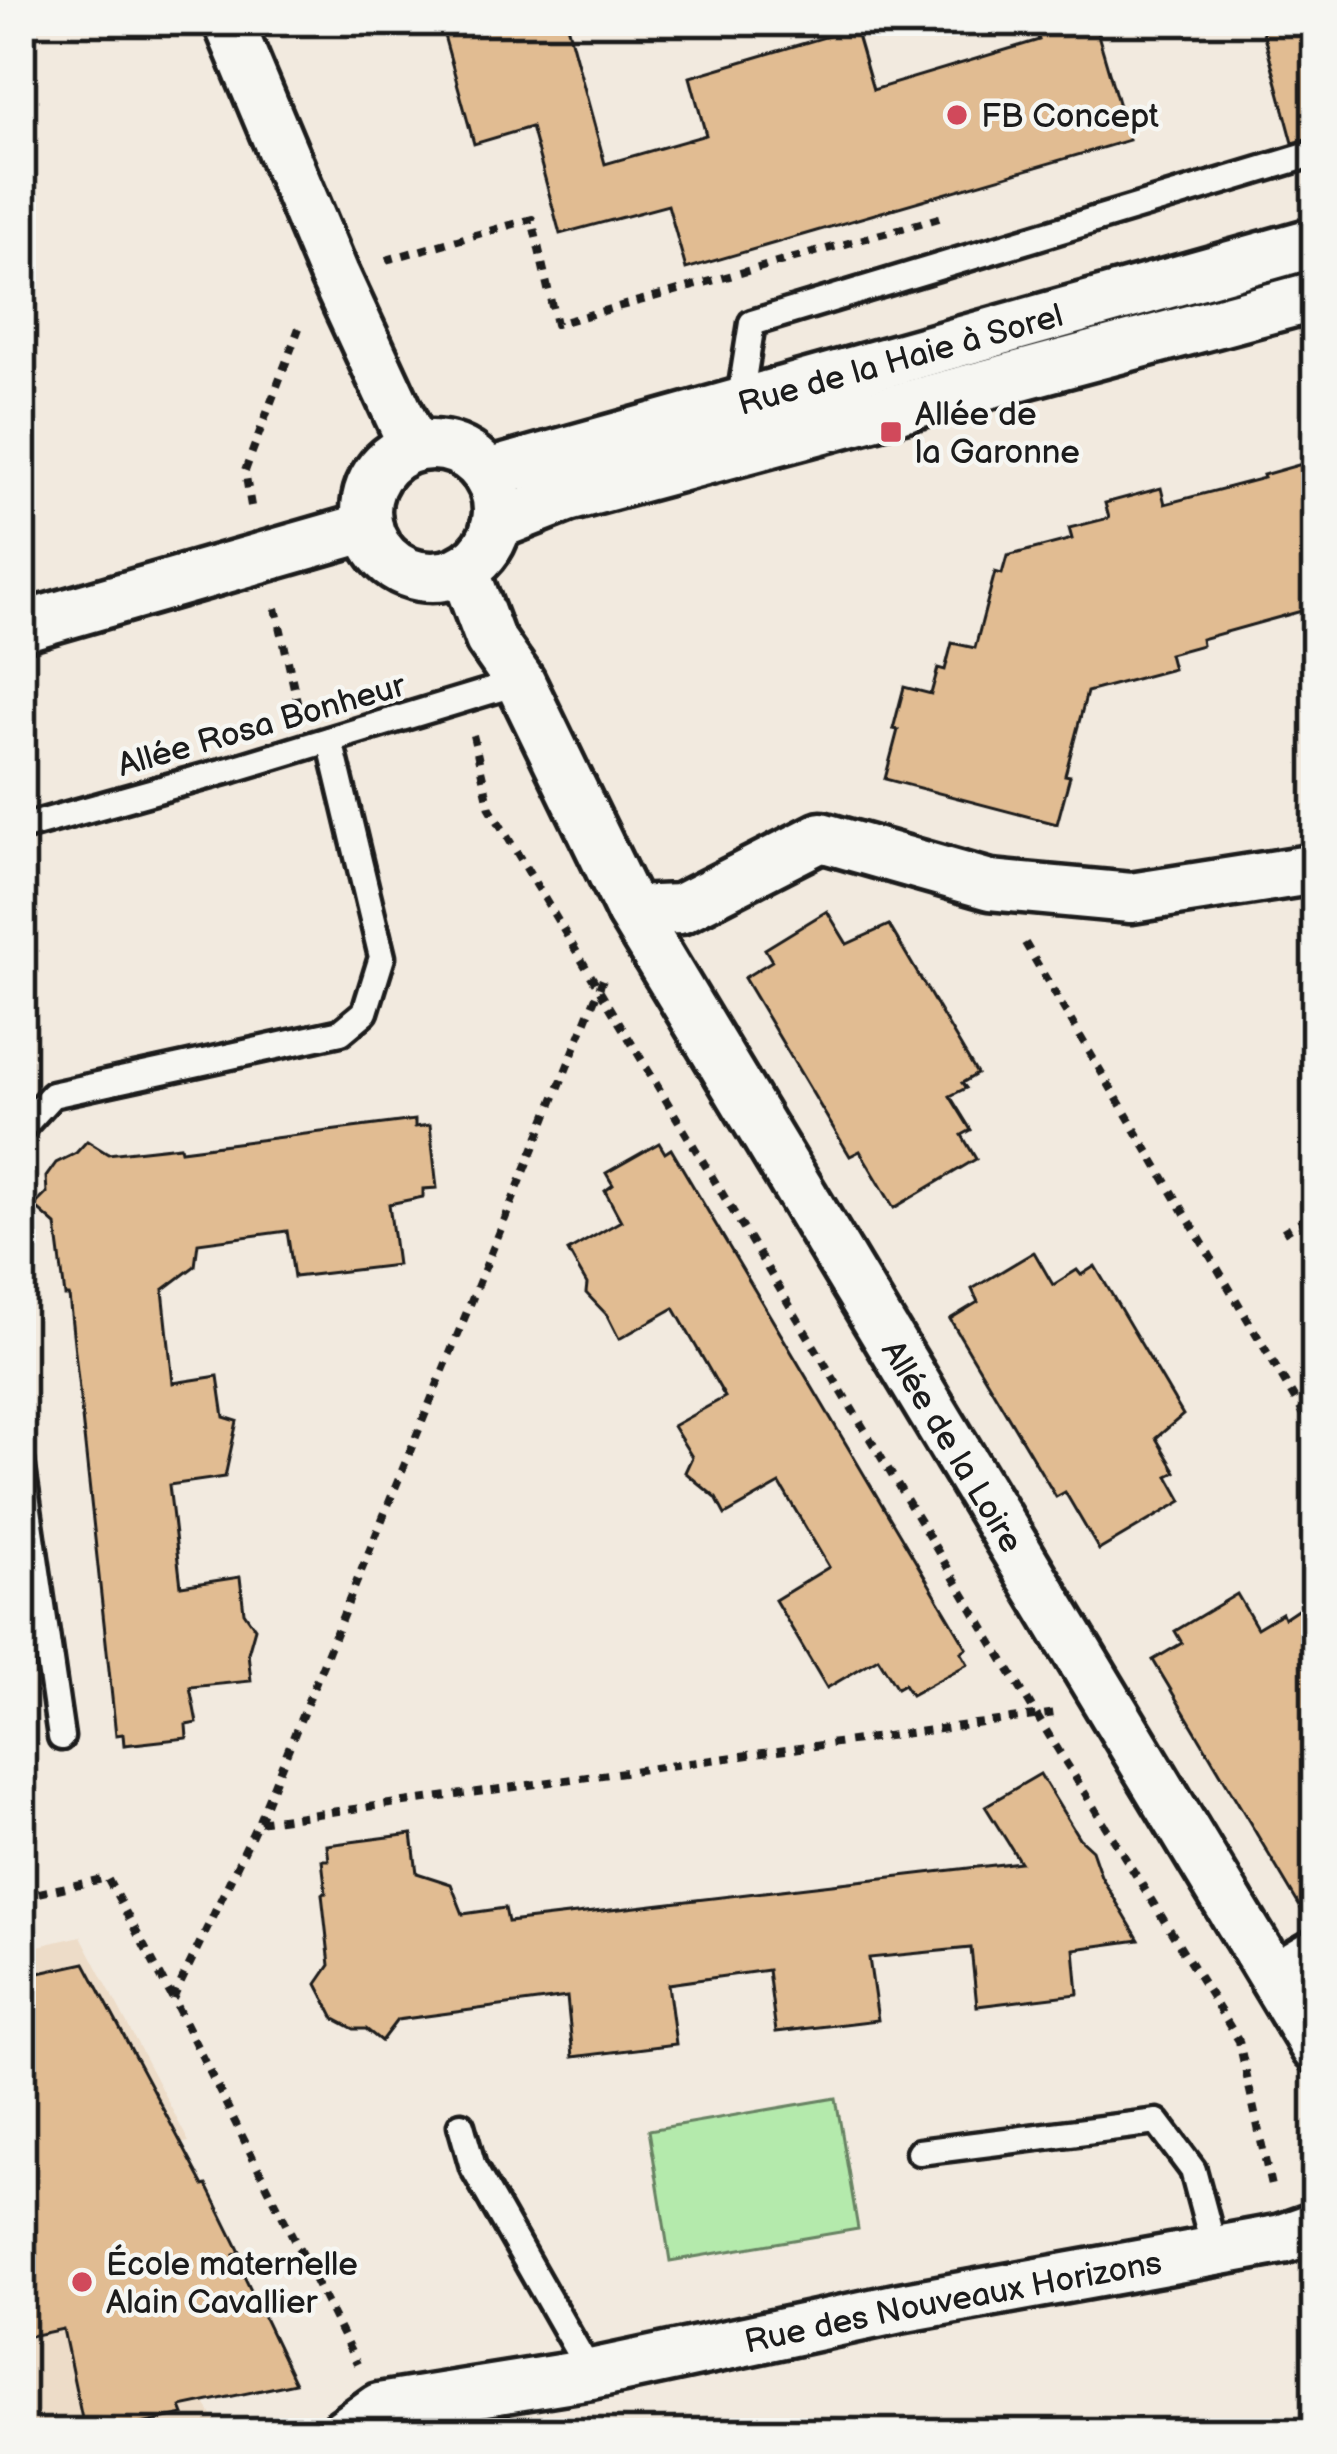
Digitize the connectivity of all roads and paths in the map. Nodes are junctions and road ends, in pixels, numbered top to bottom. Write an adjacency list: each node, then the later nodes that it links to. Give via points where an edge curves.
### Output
1 (229, 21): 5 (street)
2 (1316, 153): 7 (lane, via 752,323)
3 (957, 213): 5 (path, via 556,324 532,219)
4 (1316, 242): 7 (street, Rue de la Haie à Sorel)
5 (334, 274): 8 (street); 12 (path, via 317,281 244,470)
6 (1316, 296): 10 (street, Rue de la Haie à Sorel, via 567,497)
7 (740, 405): 9 (street, Rue de la Haie à Sorel)
8 (413, 448): 9 (street, via 451,447); 11 (street, via 377,474)
9 (487, 474): 10 (street, via 497,495)
10 (496, 525): 13 (street, via 482,555)
11 (368, 527): 12 (street); 13 (street, via 393,565 414,575)
12 (261, 560): 14 (street); 17 (path)
13 (464, 569): 15 (street, Allée de la Loire, via 490,639)
14 (21, 627)
15 (520, 682): 16 (lane, Allée Rosa Bonheur); 21 (street, Allée de la Loire)
16 (464, 698): 17 (lane, Allée Rosa Bonheur); 22 (path, via 490,808)
17 (318, 743): 18 (lane, Allée Rosa Bonheur); 23 (lane, via 382,957 365,1012 341,1033 52,1095)
18 (21, 828)
19 (1316, 869): 20 (street, via 1131,898)
20 (990, 885): 21 (street, via 821,837 680,908); 26 (path)
21 (631, 911): 22 (path); 28 (street, Allée de la Loire)
22 (598, 991): 29 (path); 31 (path)
23 (21, 1129)
24 (1316, 1213): 25 (path)
25 (1283, 1232)
26 (1316, 1435)
27 (21, 1461): 30 (lane)
28 (1109, 1706): 29 (path); 33 (street, Allée de la Loire)
29 (1037, 1716): 31 (path); 38 (path, via 1239,2041)
30 (61, 1737)
31 (259, 1822): 34 (path)
32 (21, 1897): 34 (path, via 107,1878)
33 (1296, 1966): 35 (street, Allée de la Loire)
34 (173, 1999): 41 (path)
35 (1316, 2048)
36 (461, 2125): 40 (lane, via 473,2167)
37 (919, 2152): 39 (lane, via 1157,2122 1192,2170)
38 (1299, 2233): 39 (street, Rue des Nouveaux Horizons)
39 (1215, 2252): 40 (street, Rue des Nouveaux Horizons)
40 (591, 2374): 41 (street, Rue des Nouveaux Horizons)
41 (362, 2420)

